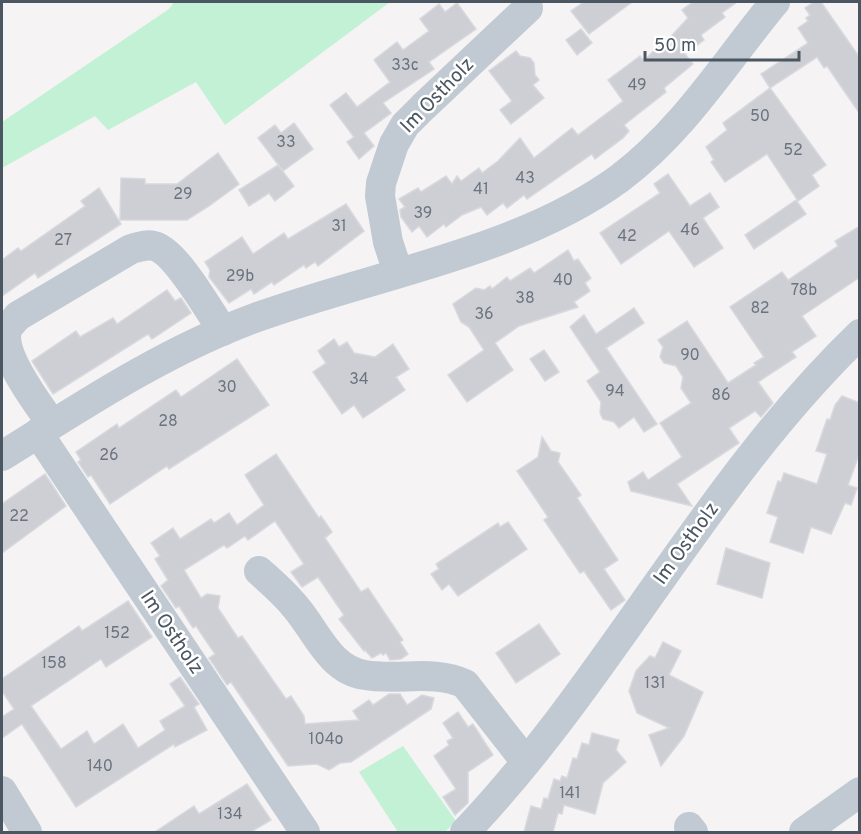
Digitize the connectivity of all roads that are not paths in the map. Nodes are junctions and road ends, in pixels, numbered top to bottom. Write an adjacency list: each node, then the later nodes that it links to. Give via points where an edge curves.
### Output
1 (775, 2): 3 (street, via 674,130 621,177 576,206 523,231)
2 (528, 8): 3 (street, Im Ostholz, via 405,125 394,144 380,196 387,242)
3 (398, 272): 4 (street)
4 (223, 330): 6 (street, via 151,366); 6 (street, Im Ostholz, via 169,254 154,246 131,249 18,316 7,330 4,344 10,362)
5 (860, 334): 9 (street, Im Ostholz, via 790,407)
6 (45, 428): 7 (street); 13 (street, Im Ostholz)
7 (2, 456)
8 (259, 571): 9 (street, via 293,603 333,658 363,675 435,675 465,684)
9 (526, 762): 14 (street, Im Ostholz)
10 (2, 791): 12 (street)
11 (860, 792): 15 (street)
12 (27, 832)
13 (305, 832)
14 (465, 832)
15 (804, 832)

